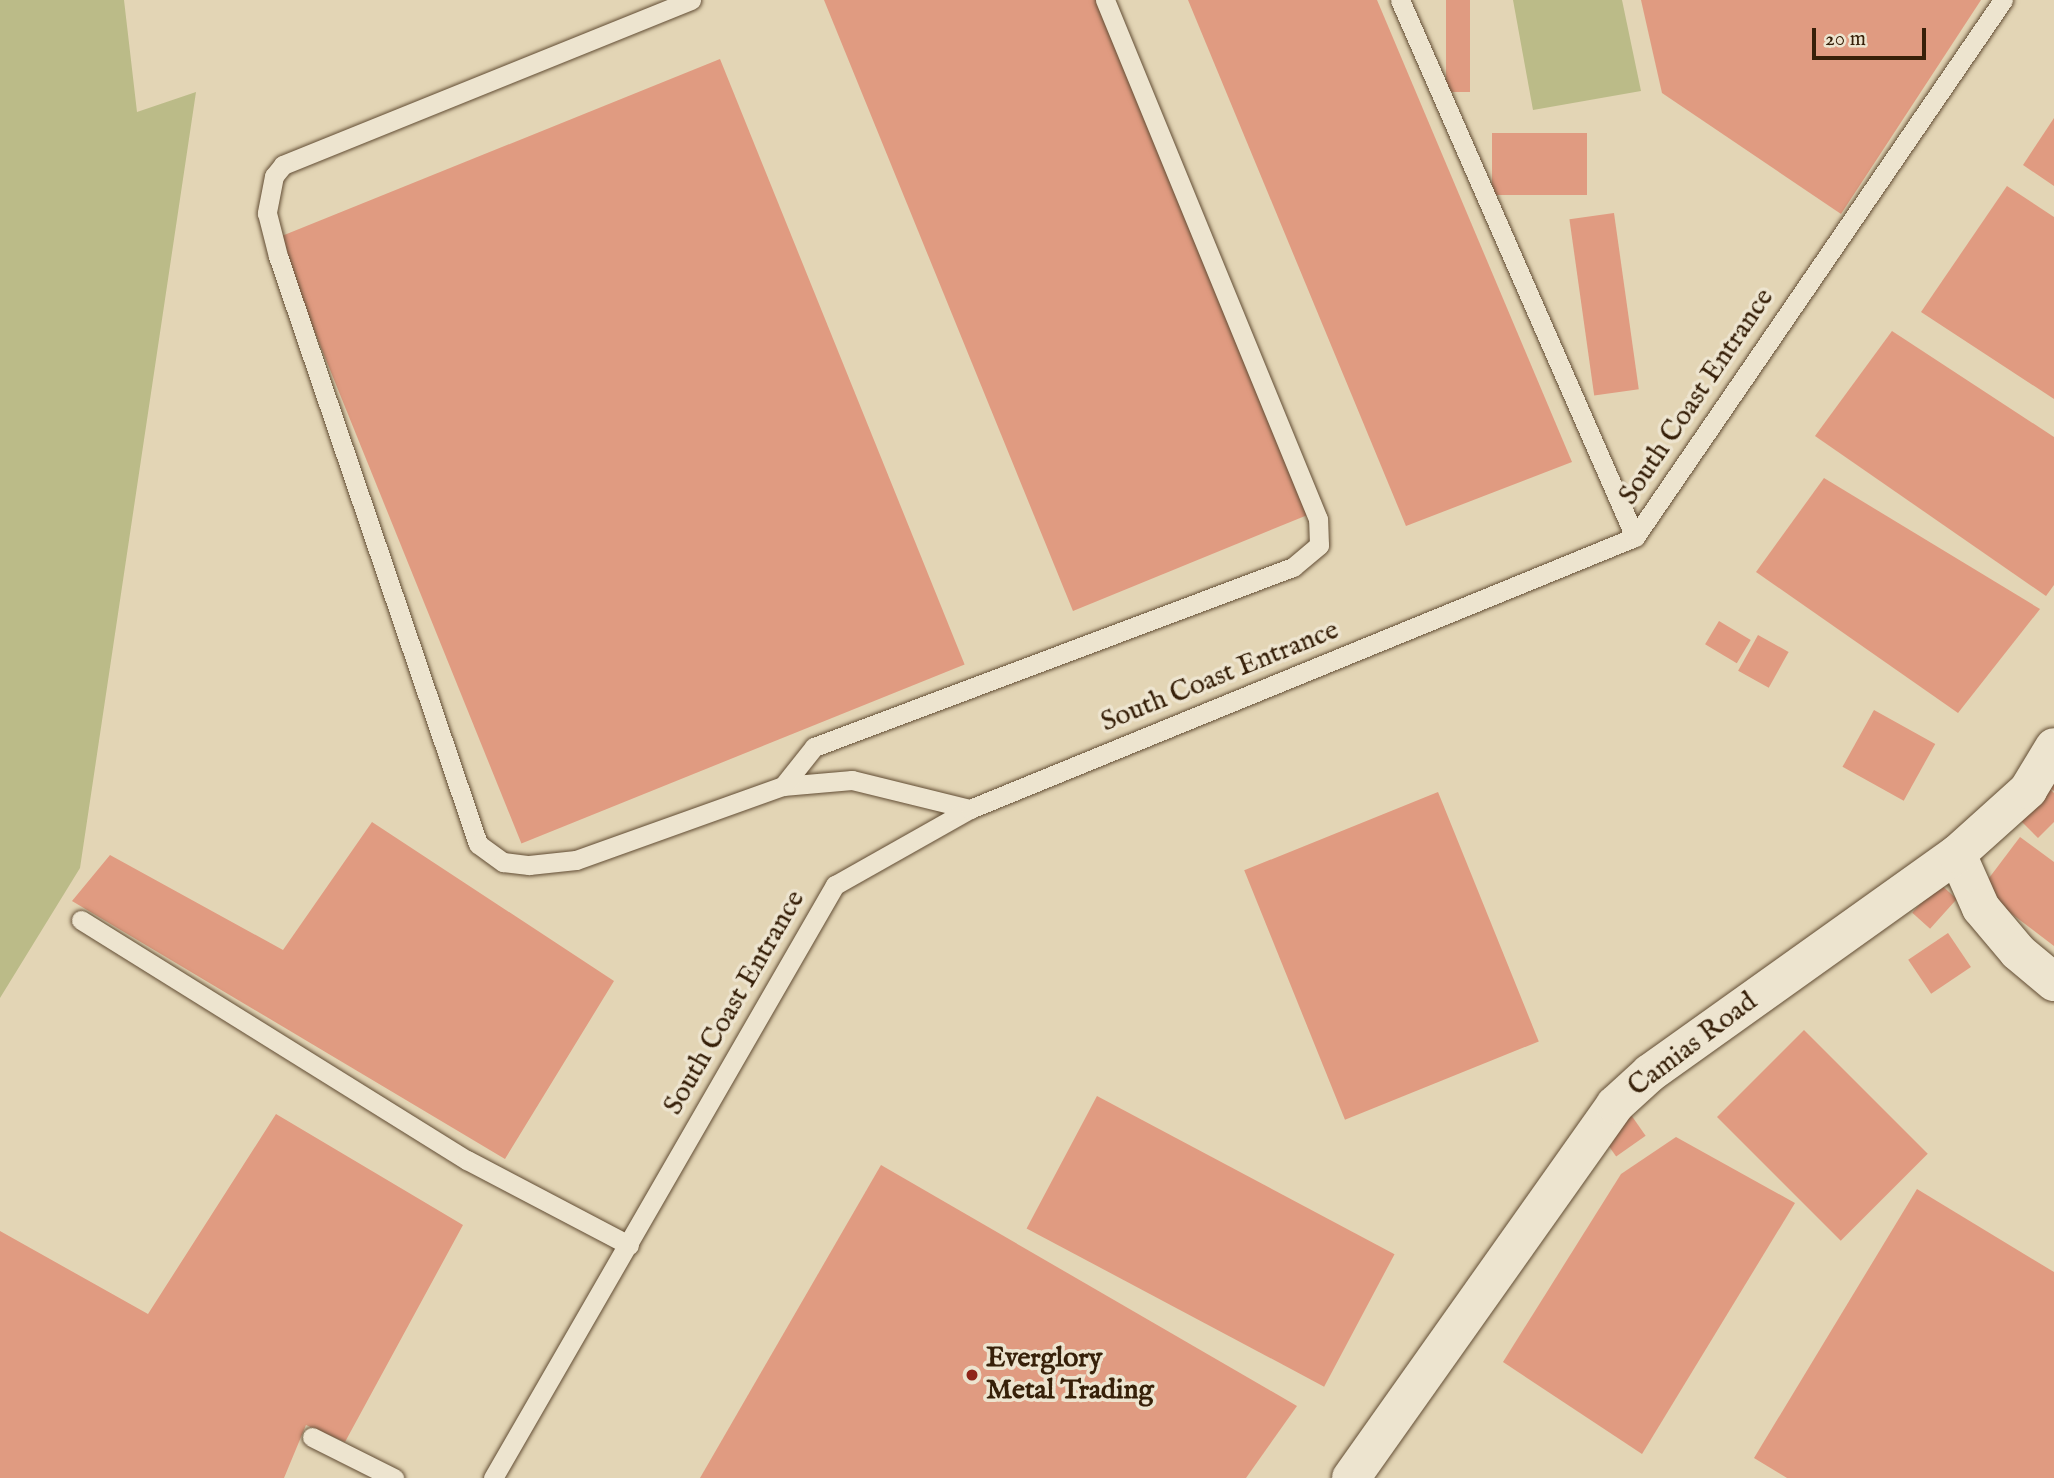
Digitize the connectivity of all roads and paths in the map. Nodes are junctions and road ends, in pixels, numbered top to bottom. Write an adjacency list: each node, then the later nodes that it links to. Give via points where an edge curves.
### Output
1 (691, 0): 7 (lane, via 283,165 274,176 267,213 478,844 503,862 528,865 576,860)
2 (1105, 0): 7 (lane, via 1318,519 1319,545 1293,567 814,747)
3 (1400, 0): 5 (lane)
4 (2003, 0): 5 (lane, South Coast Entrance)
5 (1635, 537): 8 (lane, South Coast Entrance)
6 (2054, 747): 9 (street, Camias Road, via 2028,790)
7 (783, 786): 8 (lane, via 852,780)
8 (970, 810): 12 (lane, South Coast Entrance, via 835,885)
9 (1957, 854): 11 (street, via 1981,908 2018,952); 16 (street, Camias Road, via 1650,1073 1615,1105)
10 (81, 920): 12 (lane, via 467,1160)
11 (2054, 982)
12 (629, 1245): 15 (lane, South Coast Entrance)
13 (312, 1437): 14 (lane)
14 (394, 1478)
15 (493, 1478)
16 (1351, 1478)

